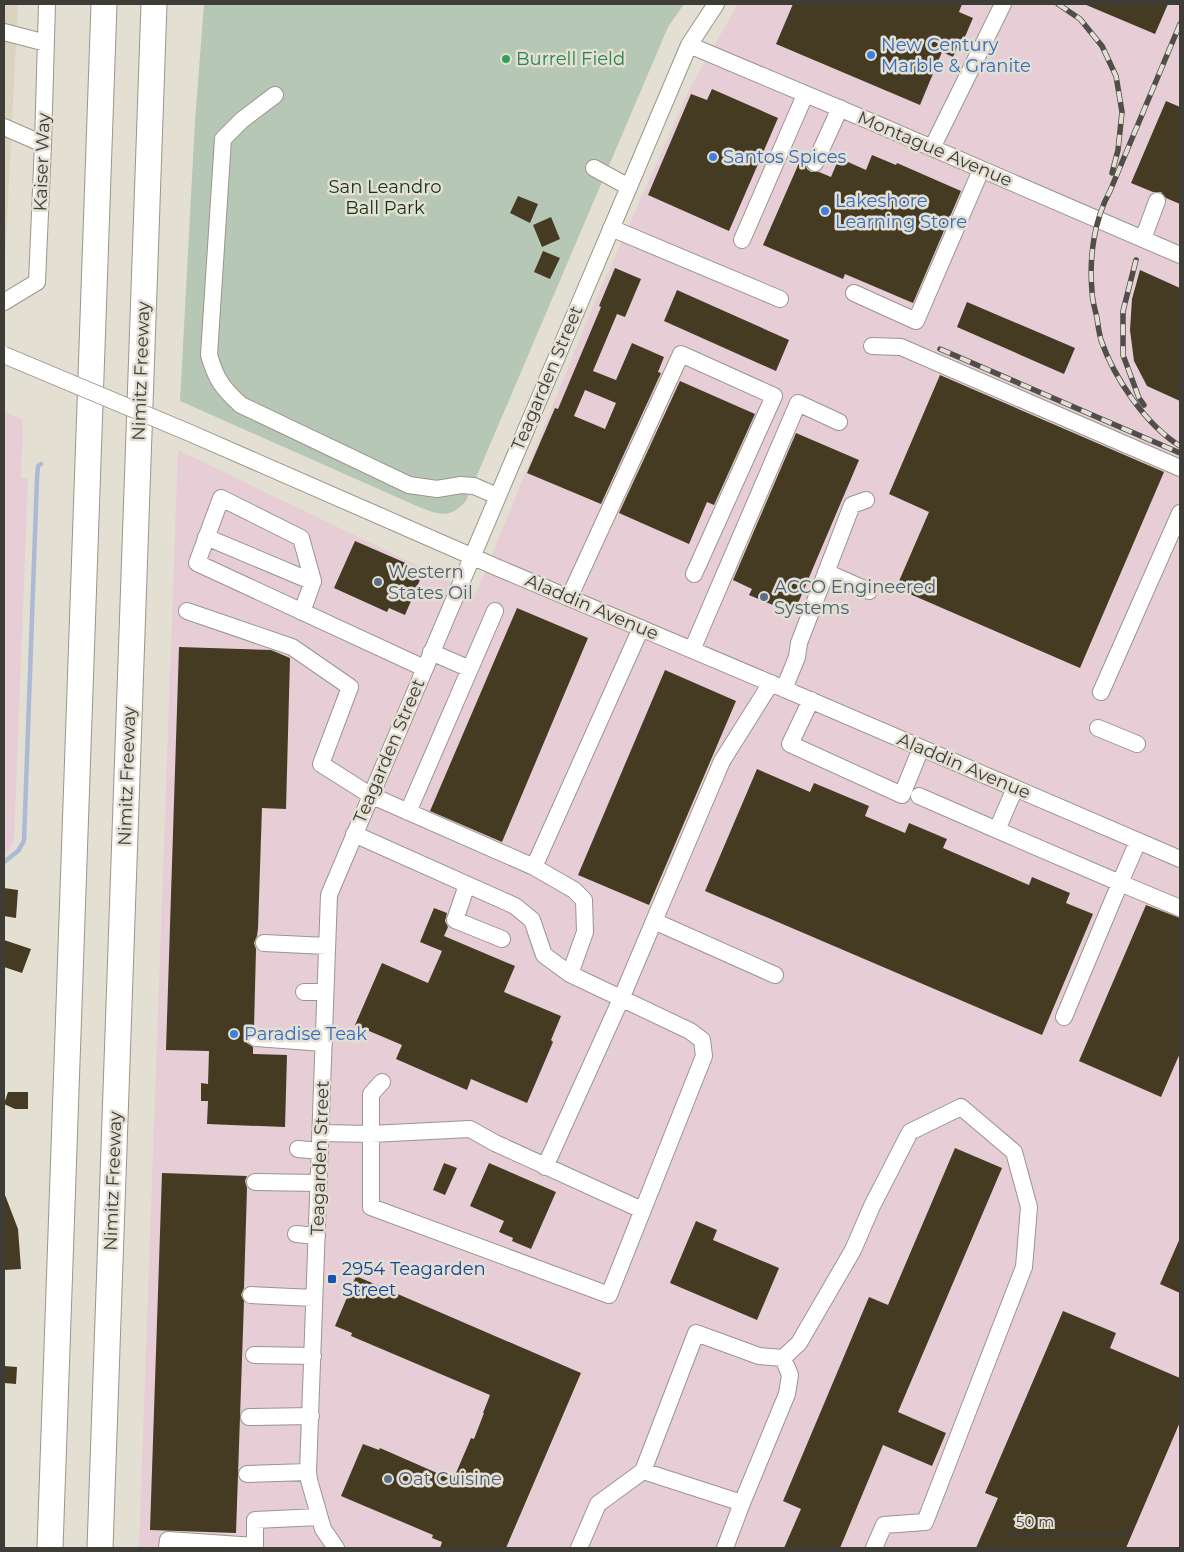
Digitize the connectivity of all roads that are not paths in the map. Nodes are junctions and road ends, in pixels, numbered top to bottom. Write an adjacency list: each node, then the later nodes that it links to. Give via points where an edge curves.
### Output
1 (47, 4): 7 (street, Kaiser Way)
2 (104, 4): 103 (highway)
3 (154, 4): 104 (highway, Nimitz Freeway)
4 (716, 4): 8 (street, Teagarden Street)
5 (1002, 4): 14 (street)
6 (4, 32): 7 (street)
7 (46, 43): 13 (street, Kaiser Way)
8 (689, 45): 10 (street, Montague Avenue); 18 (street, Teagarden Street)
9 (275, 95): 31 (street, via 223,139 209,355 214,373 241,405 409,485 436,489 474,486)
10 (805, 95): 11 (street, Montague Avenue); 22 (street)
11 (840, 108): 14 (street, Montague Avenue); 15 (street)
12 (4, 128): 13 (street)
13 (43, 144): 26 (street, Kaiser Way, via 37,282)
14 (932, 148): 17 (street, Montague Avenue)
15 (815, 163)
16 (594, 168): 18 (street)
17 (981, 170): 21 (street, Montague Avenue); 24 (street, via 916,321)
18 (629, 187): 20 (street, Teagarden Street)
19 (1157, 201): 21 (street)
20 (611, 228): 25 (street); 31 (street, Teagarden Street)
21 (1143, 239): 23 (street, Montague Avenue)
22 (742, 240)
23 (1180, 255)
24 (854, 293)
25 (780, 299)
26 (4, 302)
27 (872, 346): 30 (street, via 901,347)
28 (4, 355): 35 (street, Aladdin Avenue, bridge)
29 (839, 422): 45 (street, via 798,402)
30 (1180, 468)
31 (497, 496): 35 (street, Teagarden Street)
32 (866, 500): 36 (street, via 852,505)
33 (1180, 513): 50 (street)
34 (206, 537): 38 (street); 38 (street, via 221,498 301,538); 43 (street, via 197,564)
35 (472, 556): 40 (street, Aladdin Avenue); 46 (street, Teagarden Street)
36 (826, 572): 39 (street); 49 (street, via 799,643 797,657)
37 (694, 574): 40 (street, via 774,396 682,354)
38 (313, 582): 43 (street)
39 (869, 591)
40 (569, 598): 44 (street, Aladdin Avenue)
41 (188, 611): 56 (street, via 292,647 350,687 321,764)
42 (495, 611): 48 (street)
43 (302, 612): 47 (street)
44 (641, 628): 45 (street, Aladdin Avenue); 63 (street)
45 (692, 650): 49 (street, Aladdin Avenue)
46 (431, 652): 47 (street, Teagarden Street); 48 (street)
47 (424, 668): 56 (street, Teagarden Street)
48 (470, 669): 58 (street)
49 (776, 685): 51 (street, Aladdin Avenue); 67 (street, via 722,762)
50 (1100, 692)
51 (811, 700): 54 (street, Aladdin Avenue); 54 (street, via 790,744 902,794)
52 (1098, 728): 53 (street)
53 (1137, 744)
54 (921, 748): 55 (street, Aladdin Avenue)
55 (1015, 788): 59 (street); 61 (street, Aladdin Avenue)
56 (370, 795): 58 (street); 60 (street, Teagarden Street)
57 (919, 796): 59 (street)
58 (408, 812): 63 (street)
59 (997, 830): 64 (street)
60 (354, 834): 65 (street); 70 (street, Teagarden Street, via 329,895)
61 (1138, 841): 62 (street, Aladdin Avenue); 64 (street)
62 (1180, 859)
63 (534, 867): 71 (street, via 574,890 584,900 585,932)
64 (1120, 883): 66 (street); 76 (street)
65 (467, 885): 68 (street, via 455,920); 71 (street, via 515,906 532,920 544,955)
66 (1180, 908)
67 (654, 921): 72 (street); 75 (street)
68 (502, 939)
69 (264, 943): 70 (street)
70 (327, 946): 74 (street, Teagarden Street)
71 (570, 974): 75 (street)
72 (775, 975)
73 (304, 992): 74 (street)
74 (325, 992): 78 (street, Teagarden Street)
75 (622, 998): 84 (street); 87 (street, via 690,1031 702,1040 704,1056)
76 (1064, 1017)
77 (256, 1038): 78 (street)
78 (324, 1043): 80 (street, Teagarden Street)
79 (382, 1082): 81 (street, via 371,1094)
80 (320, 1133): 81 (street); 83 (street, Teagarden Street)
81 (371, 1134): 84 (street, via 470,1129); 87 (street, via 371,1207 609,1295)
82 (298, 1149): 83 (street)
83 (320, 1151): 86 (street, Teagarden Street)
84 (545, 1166): 87 (street)
85 (255, 1182): 86 (street)
86 (319, 1183): 89 (street, Teagarden Street)
87 (642, 1210)
88 (296, 1234): 89 (street)
89 (317, 1236): 91 (street, Teagarden Street)
90 (251, 1295): 91 (street)
91 (314, 1298): 93 (street, Teagarden Street)
92 (254, 1355): 93 (street)
93 (313, 1356): 95 (street, Teagarden Street)
94 (782, 1358): 97 (street, via 759,1356 696,1333); 100 (street, via 790,1375 787,1394); 109 (street, via 799,1343 853,1250 910,1132 961,1107 1014,1152 1029,1207 1024,1267 924,1522 884,1525)
95 (311, 1416): 96 (street); 98 (street, Teagarden Street)
96 (250, 1417)
97 (643, 1471): 100 (street); 107 (street, via 598,1504)
98 (308, 1472): 99 (street); 101 (street, Teagarden Street)
99 (247, 1474)
100 (742, 1503): 108 (street)
101 (319, 1516): 102 (street, via 255,1520); 106 (street, Teagarden Street, via 323,1529)
102 (257, 1547): 105 (street, via 168,1540)
103 (50, 1548)
104 (100, 1548)
105 (167, 1548)
106 (336, 1548)
107 (578, 1548)
108 (725, 1548)
109 (874, 1548)

